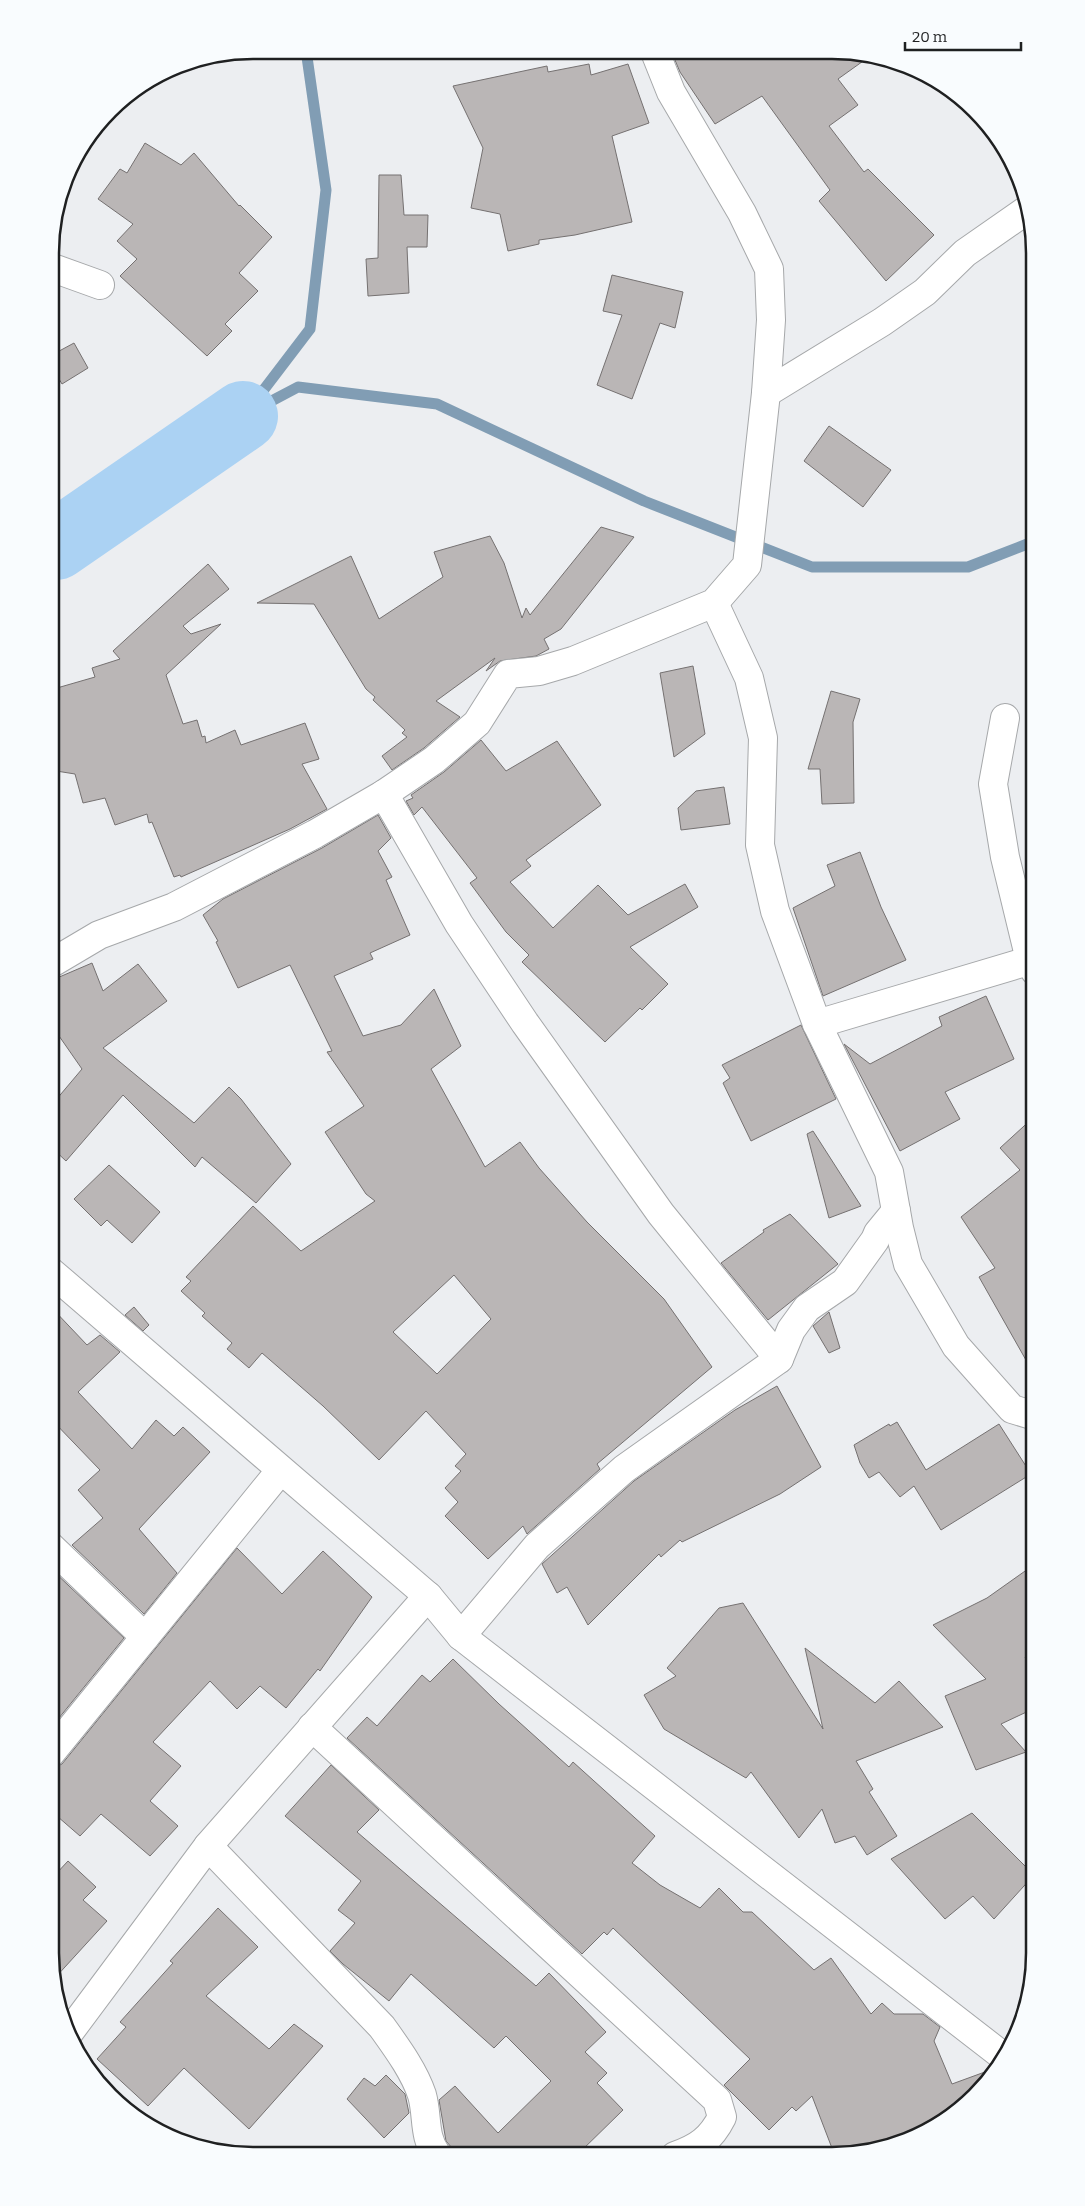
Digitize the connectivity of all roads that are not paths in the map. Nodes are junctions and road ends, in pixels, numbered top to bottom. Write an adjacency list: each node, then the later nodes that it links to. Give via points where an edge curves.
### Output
1 (658, 59): 5 (street, via 671,92 742,213 769,269 771,320)
2 (1022, 213): 5 (street, via 965,252 925,292)
3 (59, 270): 4 (street)
4 (100, 285)
5 (766, 393): 6 (street, via 747,565)
6 (714, 603): 8 (street, via 573,661 539,671 508,674 476,723 434,760); 12 (street, via 748,678 763,738 760,845 775,911)
7 (1005, 718): 9 (street, via 993,784 1005,857)
8 (384, 794): 10 (street, via 174,908 99,935); 15 (street, via 459,924 525,1023 661,1214)
9 (1026, 936)
10 (59, 959)
11 (1026, 965): 12 (street)
12 (817, 1024): 13 (street, via 889,1172)
13 (896, 1211): 15 (street, via 845,1282 806,1308 791,1330); 16 (street, via 908,1264 956,1346 1012,1410)
14 (59, 1279): 17 (street)
15 (779, 1360): 20 (street, via 624,1469 537,1546)
16 (1026, 1414)
17 (280, 1471): 19 (street); 21 (street)
18 (59, 1555): 21 (street)
19 (428, 1596): 20 (street); 22 (street)
20 (461, 1636): 26 (street)
21 (145, 1637): 23 (street)
22 (312, 1726): 24 (street); 28 (street, via 717,2100 722,2118 713,2135)
23 (59, 1743)
24 (208, 1846): 25 (street); 27 (street, via 382,2027 402,2056 422,2095)
25 (73, 2027)
26 (999, 2053)
27 (428, 2147)
28 (695, 2147)

